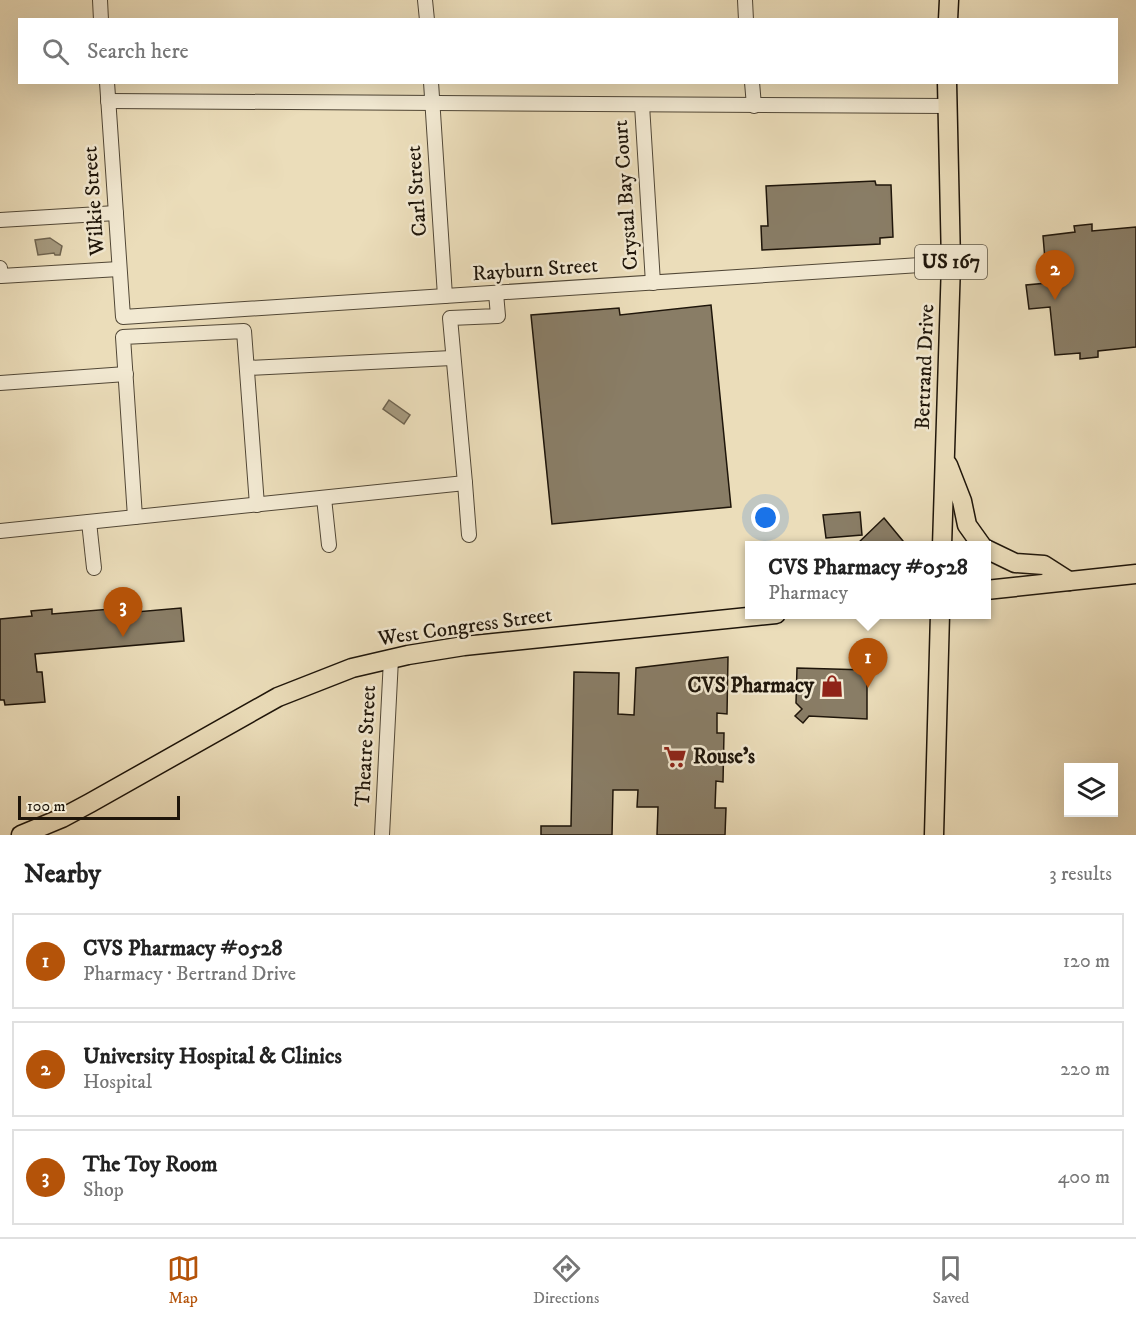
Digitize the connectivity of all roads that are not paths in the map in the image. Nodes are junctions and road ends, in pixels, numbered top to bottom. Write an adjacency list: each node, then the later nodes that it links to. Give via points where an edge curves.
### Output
1 (100, 0): 5 (street)
2 (425, 0): 6 (street)
3 (744, 0): 7 (street)
4 (949, 0): 8 (main road)
5 (101, 18)
6 (427, 18)
7 (746, 18)
8 (948, 18)
9 (107, 84): 13 (street, Wilkie Street)
10 (431, 84): 14 (street, Carl Street)
11 (752, 84): 16 (street)
12 (947, 84): 17 (main road, Bertrand Drive / US 167)
13 (108, 101): 14 (street); 18 (street, Wilkie Street)
14 (433, 104): 15 (street); 25 (street, Carl Street)
15 (642, 105): 16 (street); 23 (street, Crystal Bay Court)
16 (754, 106): 17 (street)
17 (947, 106): 20 (main road, Bertrand Drive / US 167)
18 (116, 213): 19 (street); 22 (street, Wilkie Street)
19 (0, 220)
20 (951, 263): 23 (street, Rayburn Street); 35 (main road, Bertrand Drive / US 167)
21 (0, 268): 22 (street, via 1,276)
22 (119, 268): 28 (street, Wilkie Street)
23 (653, 283): 24 (street, Rayburn Street)
24 (496, 293): 25 (street, Rayburn Street); 31 (street, via 498,316 450,318)
25 (446, 297): 26 (street, Rayburn Street)
26 (243, 309): 27 (street, Rayburn Street); 29 (street)
27 (174, 314): 28 (street, Rayburn Street); 30 (street)
28 (123, 317)
29 (244, 330): 30 (street); 32 (street)
30 (176, 334): 33 (street, via 123,337)
31 (452, 358): 32 (street); 36 (street)
32 (247, 368): 38 (street)
33 (126, 374): 34 (street); 39 (street)
34 (0, 382)
35 (945, 457): 43 (main road, Bertrand Drive / US 167); 44 (main road, via 967,525)
36 (465, 483): 37 (street); 42 (street)
37 (324, 498): 38 (street); 45 (street)
38 (257, 505): 39 (street)
39 (135, 517): 40 (street)
40 (89, 522): 41 (street); 47 (street)
41 (0, 531)
42 (469, 535)
43 (942, 541)
44 (978, 541)
45 (329, 545)
46 (991, 551): 49 (main road, via 1015,563 1044,565)
47 (94, 568)
48 (1136, 573): 49 (main road)
49 (1069, 581): 50 (main road)
50 (991, 590)
51 (745, 618): 53 (main road, West Congress Street, via 464,646)
52 (940, 619): 56 (main road)
53 (391, 659): 54 (main road, West Congress Street, via 332,675 278,697 90,804); 55 (street, Theatre Street)
54 (21, 835)
55 (382, 835)
56 (934, 835)

